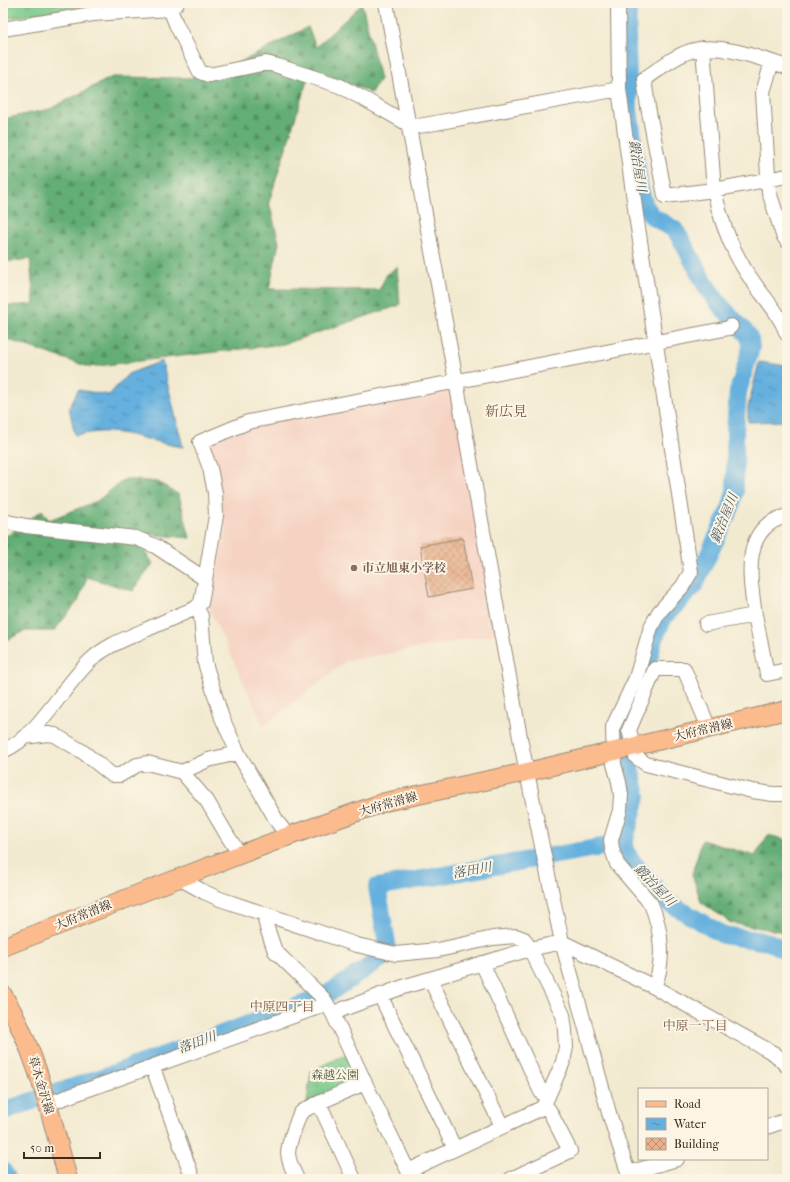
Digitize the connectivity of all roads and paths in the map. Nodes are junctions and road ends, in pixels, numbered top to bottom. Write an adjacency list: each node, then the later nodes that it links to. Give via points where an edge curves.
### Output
1 (386, 3): 9 (street)
2 (618, 3): 8 (street)
3 (173, 6): 4 (street, via 93,14); 9 (street, via 176,24 200,72 209,75 266,63 340,86)
4 (3, 29)
5 (703, 48): 6 (street, via 735,50); 12 (street); 12 (street, via 670,60 644,79 665,196)
6 (772, 62): 7 (street); 11 (street, via 763,92)
7 (787, 67)
8 (619, 89): 9 (street, via 419,126); 16 (street)
9 (408, 124): 17 (street)
10 (787, 176): 11 (street)
11 (768, 180): 12 (street); 13 (street, via 769,192)
12 (714, 190): 15 (street, via 719,214 730,242 754,282 783,322)
13 (787, 241)
14 (731, 326): 16 (street)
15 (787, 334)
16 (657, 342): 17 (street); 28 (street, via 692,572 659,612 651,627 636,678 613,727)
17 (456, 381): 20 (street, via 248,422 200,442 210,468 216,508); 32 (street)
18 (787, 516): 22 (street, via 767,524 753,545 751,585)
19 (3, 521): 20 (street, via 26,526 136,538 155,546)
20 (205, 580): 21 (street, via 201,603)
21 (196, 608): 27 (street, via 114,643 92,658); 30 (street, via 201,616 205,663 222,718)
22 (754, 615): 23 (street); 24 (street, via 767,674)
23 (706, 624)
24 (787, 670)
25 (787, 710): 26 (main road, 大府常滑線)
26 (709, 728): 28 (main road, 大府常滑線); 28 (street, via 684,669 655,669 629,730)
27 (24, 737): 29 (street); 31 (street, via 55,735 83,752 112,775 120,775 137,765 147,763)
28 (624, 749): 32 (main road, 大府常滑線); 33 (street, via 646,764 752,791); 43 (street, via 614,764 621,795 620,810 611,840 612,849 617,864 651,904 660,929 660,959 658,978)
29 (3, 751)
30 (238, 753): 31 (street, via 208,760); 34 (street)
31 (182, 772): 35 (street, via 207,801)
32 (527, 772): 34 (main road, 大府常滑線, via 385,802); 38 (street)
33 (787, 794)
34 (286, 838): 35 (main road, 大府常滑線)
35 (240, 855): 36 (main road, 大府常滑線)
36 (178, 878): 37 (street, via 204,892); 39 (main road, 大府常滑線)
37 (264, 914): 40 (street, via 357,945 396,954 438,950 493,938 516,936 524,939); 46 (street, via 275,951 323,998)
38 (562, 942): 40 (street); 43 (street); 59 (street)
39 (3, 947)
40 (530, 949): 41 (street); 50 (street, via 563,1016 565,1030 566,1047 563,1062)
41 (482, 963): 42 (street); 50 (street)
42 (430, 979): 45 (street); 54 (street)
43 (654, 987): 47 (street, via 774,1054)
44 (3, 995): 52 (main road, 草木金沢線, via 29,1048)
45 (380, 995): 46 (street, via 343,1009); 56 (street)
46 (330, 1009): 48 (street); 49 (street)
47 (787, 1066)
48 (152, 1068): 52 (street); 61 (street)
49 (365, 1083): 51 (street); 58 (street)
50 (546, 1101): 54 (street, via 542,1108); 64 (street, via 570,1151)
51 (319, 1103): 62 (street, via 301,1113 288,1145 288,1161); 63 (street)
52 (47, 1104): 60 (main road, 草木金沢線)
53 (787, 1120): 55 (street)
54 (502, 1126): 56 (street)
55 (768, 1127)
56 (455, 1149): 58 (street)
57 (674, 1160): 59 (street)
58 (410, 1175)
59 (629, 1176)
60 (68, 1179)
61 (193, 1179)
62 (297, 1179)
63 (354, 1179)
64 (511, 1179)

